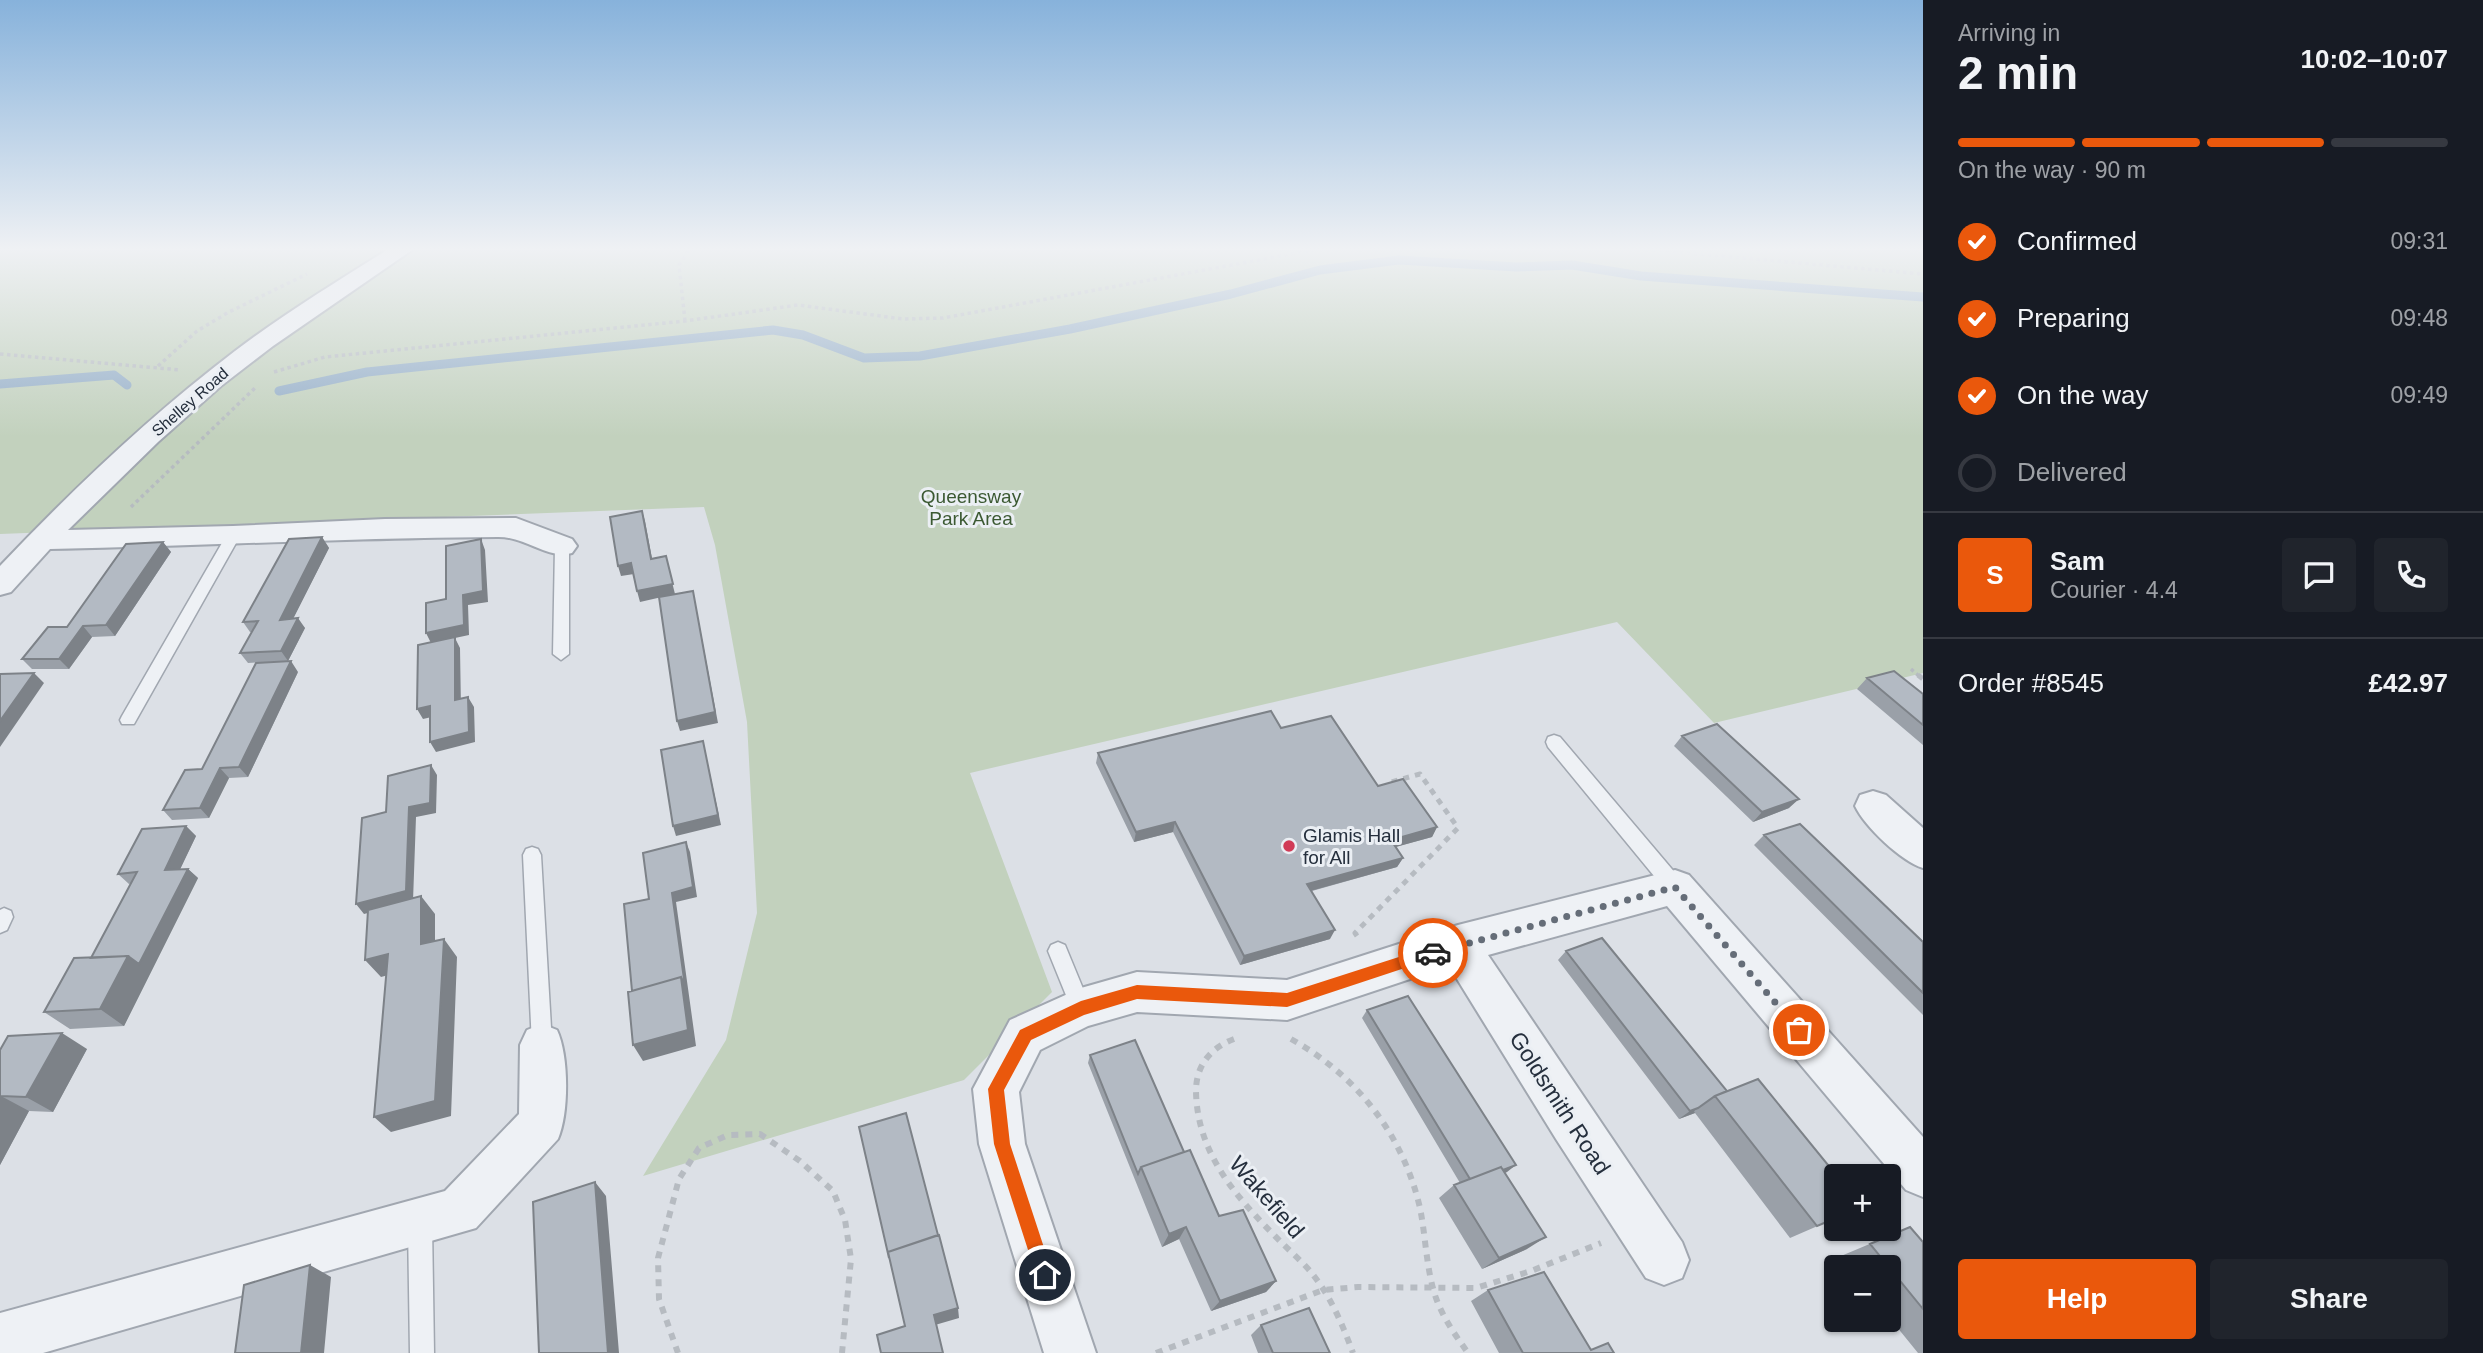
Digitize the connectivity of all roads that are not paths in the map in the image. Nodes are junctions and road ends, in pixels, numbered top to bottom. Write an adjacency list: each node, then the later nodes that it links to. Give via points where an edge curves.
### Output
1 (310, 311): 3 (street, Shelley Road, via 244,356)
2 (233, 536): 3 (street); 4 (street, via 516,527); 7 (lane)
3 (41, 540): 5 (street, Shelley Road)
4 (562, 546): 6 (lane)
5 (0, 585)
6 (561, 654)
7 (128, 720)
8 (1554, 742): 12 (lane)
9 (1873, 806): 10 (street)
10 (1923, 852)
11 (533, 855): 16 (lane)
12 (1675, 887): 13 (street); 17 (street)
13 (1458, 944): 15 (street, via 1287,1000 1137,992); 19 (street, Goldsmith Road)
14 (1058, 951): 15 (lane)
15 (1081, 1008): 22 (street, via 1026,1035 996,1089 1002,1144)
16 (542, 1045): 18 (street, via 542,1123 458,1211)
17 (1923, 1173)
18 (420, 1222): 20 (street); 21 (lane)
19 (1653, 1244)
20 (0, 1339)
21 (422, 1353)
22 (1070, 1353)

